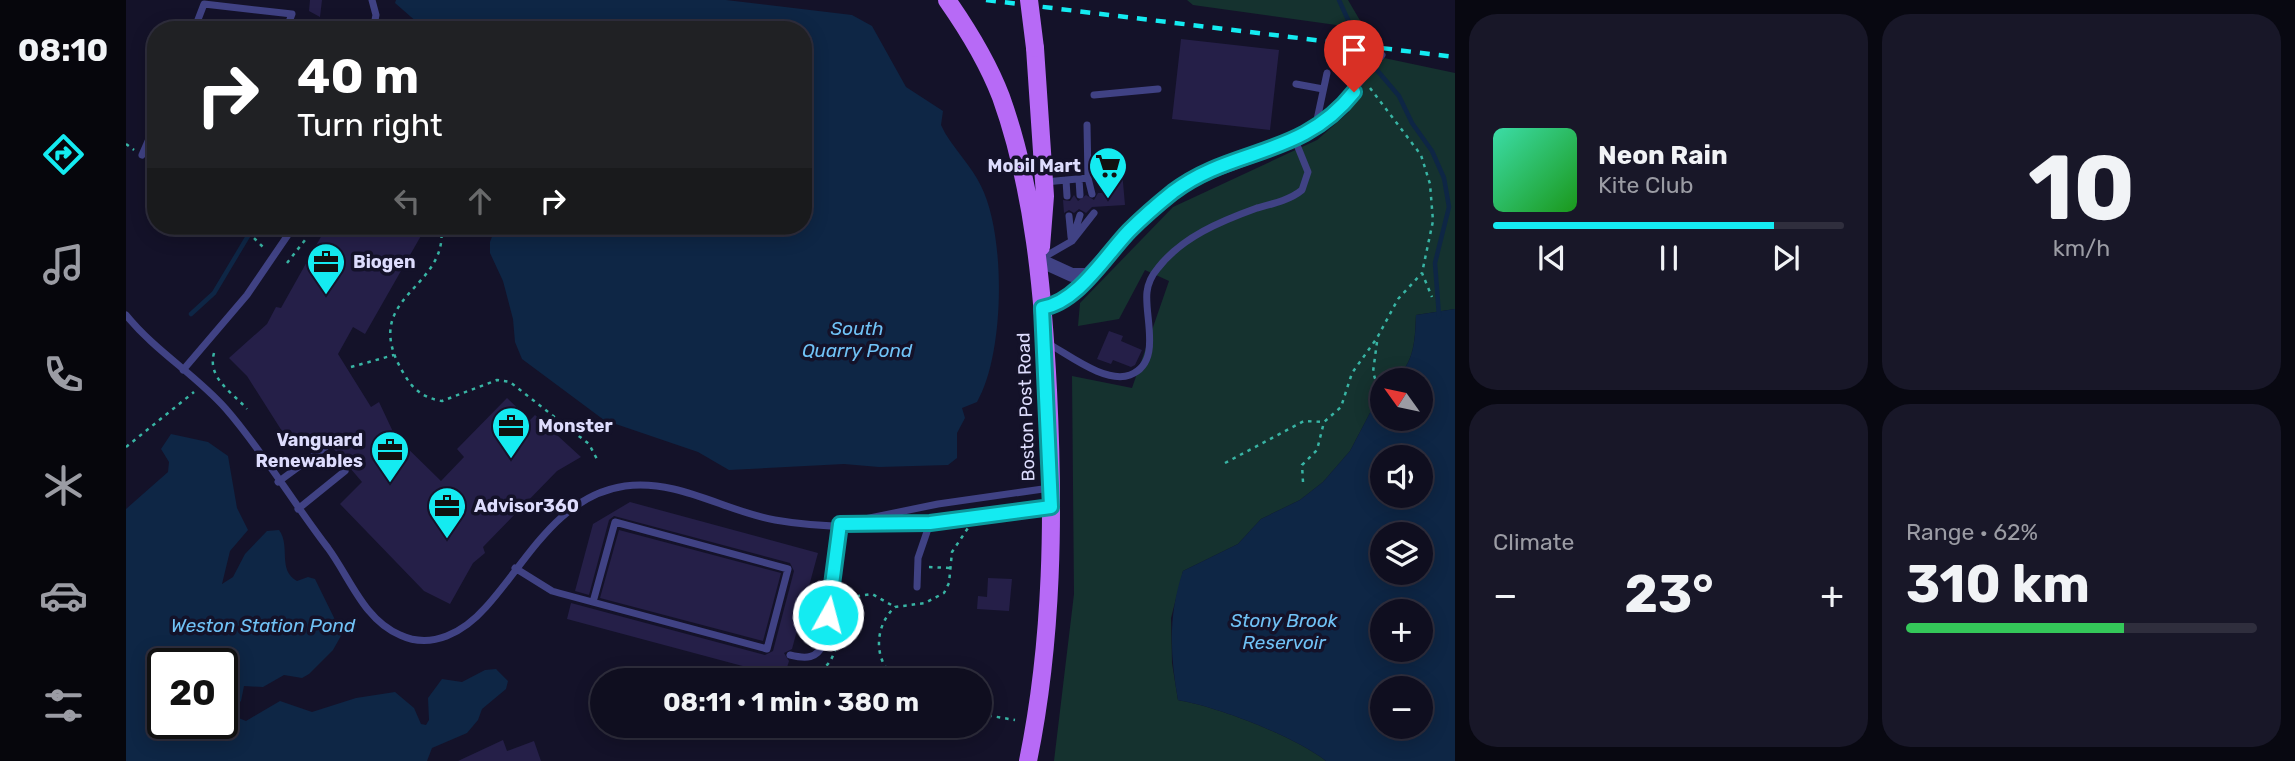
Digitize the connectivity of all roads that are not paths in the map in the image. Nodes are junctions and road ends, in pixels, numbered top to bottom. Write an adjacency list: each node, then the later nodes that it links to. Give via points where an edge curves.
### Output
1 (372, 0): 6 (lane)
2 (947, 0): 29 (main road, Boston Post Road, via 992,75 1006,113)
3 (1028, 0): 20 (main road, Boston Post Road, bridge)
4 (197, 21): 5 (lane, via 204,4 292,14)
5 (289, 21)
6 (375, 21)
7 (1382, 55): 14 (lane, via 1340,108)
8 (1327, 73): 11 (lane)
9 (1297, 83): 11 (lane)
10 (1158, 89): 12 (lane)
11 (1323, 89): 14 (lane)
12 (1094, 95)
13 (1087, 125): 18 (lane)
14 (1315, 129): 15 (lane)
15 (1295, 140): 30 (street, via 1180,187 1130,230); 33 (lane, via 1308,172 1298,193 1213,226 1158,268 1147,291 1150,334 1146,357 1137,371 1108,375)
16 (147, 150): 17 (lane)
17 (142, 156)
18 (1083, 179): 19 (lane); 21 (lane); 22 (lane)
19 (1066, 180): 20 (lane); 23 (lane)
20 (1044, 182): 29 (main road, Boston Post Road)
21 (1092, 194)
22 (1080, 195)
23 (1067, 196)
24 (1094, 213): 28 (lane)
25 (1080, 215): 28 (lane)
26 (1069, 216): 28 (lane)
27 (288, 235): 34 (lane, via 247,295)
28 (1072, 241): 29 (lane)
29 (1039, 260): 30 (street, via 1072,275); 31 (main road, Boston Post Road)
30 (1089, 275): 31 (street, via 1061,302)
31 (1042, 308): 33 (main road, Boston Post Road)
32 (126, 315): 34 (lane, via 147,341)
33 (1045, 342): 38 (main road, Boston Post Road)
34 (183, 370): 37 (lane, via 232,417)
35 (327, 446): 37 (lane)
36 (345, 471): 40 (lane)
37 (278, 482): 40 (lane)
38 (1051, 487): 39 (main road, Boston Post Road); 42 (lane)
39 (1051, 507): 41 (lane); 47 (main road, Boston Post Road, via 1047,635)
40 (298, 509): 43 (lane, via 344,570 367,610 386,628 411,640 436,640 462,628 486,607)
41 (930, 523): 42 (lane); 44 (lane)
42 (840, 524): 43 (lane, via 775,520 664,486 621,487 582,502 566,514); 46 (lane, via 824,643 810,658)
43 (515, 568): 45 (lane, via 547,588)
44 (917, 587)
45 (593, 602): 45 (lane, via 767,649 788,569 615,522)
46 (790, 655)
47 (1028, 761)

